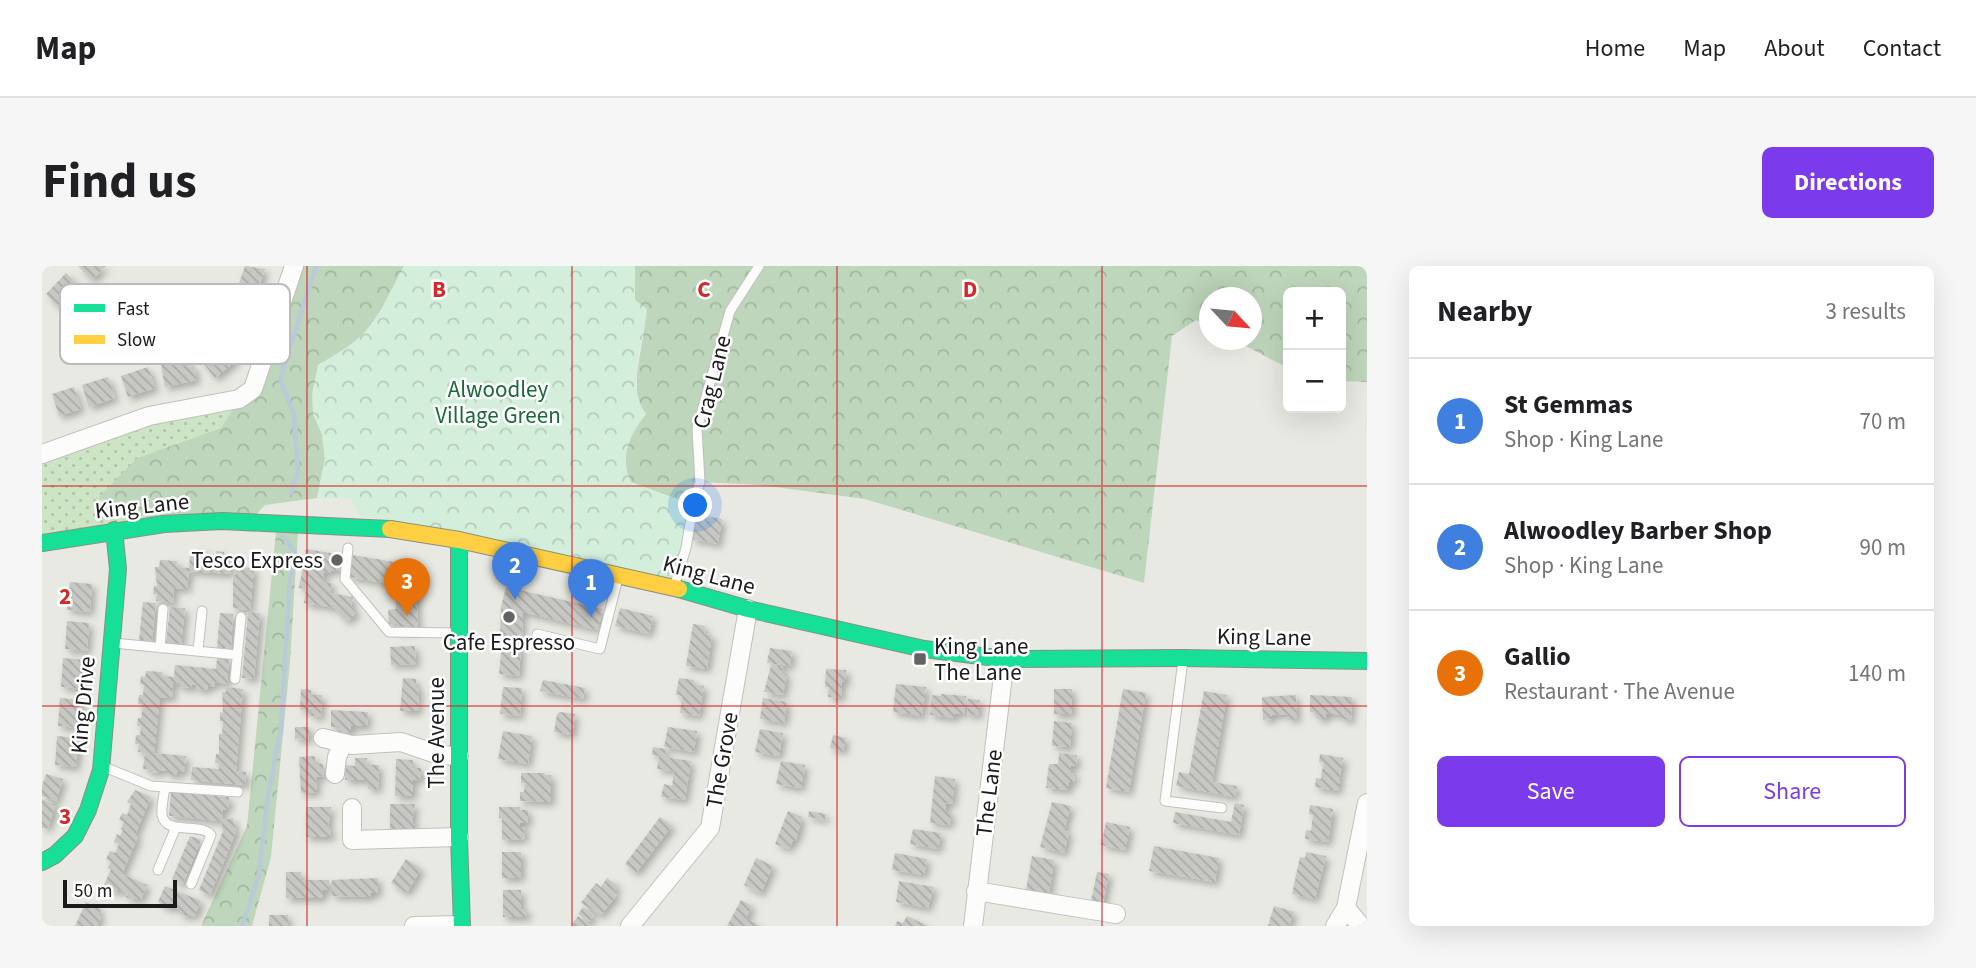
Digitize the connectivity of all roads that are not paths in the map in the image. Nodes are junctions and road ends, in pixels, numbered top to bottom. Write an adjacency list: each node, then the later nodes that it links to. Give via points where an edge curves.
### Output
1 (293, 266): 3 (street)
2 (759, 266): 12 (lane, Crag Lane, via 730,311 697,429 700,482)
3 (287, 284)
4 (261, 364): 5 (street, via 253,388 239,399 149,416)
5 (42, 454)
6 (114, 530): 7 (street, King Lane, via 222,521 380,527); 8 (street, King Lane); 19 (street, King Drive, via 118,569)
7 (459, 541): 11 (street, King Lane); 17 (street, The Avenue)
8 (42, 543)
9 (348, 548): 17 (lane, via 345,579 389,632)
10 (676, 551): 12 (lane, via 680,563)
11 (619, 576): 12 (street, King Lane); 18 (lane, via 600,649)
12 (674, 588): 14 (street, King Lane)
13 (163, 609): 20 (lane)
14 (748, 609): 24 (street, King Lane, via 924,649); 47 (street, The Grove, via 710,828)
15 (202, 611): 21 (lane)
16 (241, 617): 22 (lane)
17 (459, 633): 29 (street, The Avenue)
18 (537, 634)
19 (111, 643): 20 (lane); 30 (street, King Drive)
20 (160, 648): 21 (lane)
21 (198, 651): 22 (lane)
22 (237, 655): 26 (lane)
23 (1183, 658): 24 (street, King Lane); 25 (street, King Lane); 36 (lane, via 1165,801)
24 (1005, 659): 42 (street, The Lane)
25 (1367, 661)
26 (235, 679)
27 (323, 738): 28 (street)
28 (343, 743): 29 (street, via 401,742 439,755); 31 (street)
29 (459, 756): 38 (street, The Avenue)
30 (101, 766): 32 (lane); 39 (street, King Drive, via 93,801 72,840)
31 (335, 774)
32 (165, 787): 33 (lane); 37 (lane, via 162,815)
33 (238, 792)
34 (1367, 803): 43 (street)
35 (352, 808): 38 (street, via 352,840)
36 (1222, 808)
37 (176, 827): 40 (lane); 41 (lane, via 206,830 211,835)
38 (459, 837): 46 (street, The Avenue)
39 (42, 862)
40 (158, 870)
41 (191, 884)
42 (976, 891): 44 (street); 48 (street, The Lane)
43 (1346, 908): 49 (street); 50 (street)
44 (1116, 914)
45 (414, 926): 46 (street)
46 (461, 926)
47 (630, 926)
48 (973, 926)
49 (1335, 926)
50 (1361, 926)

